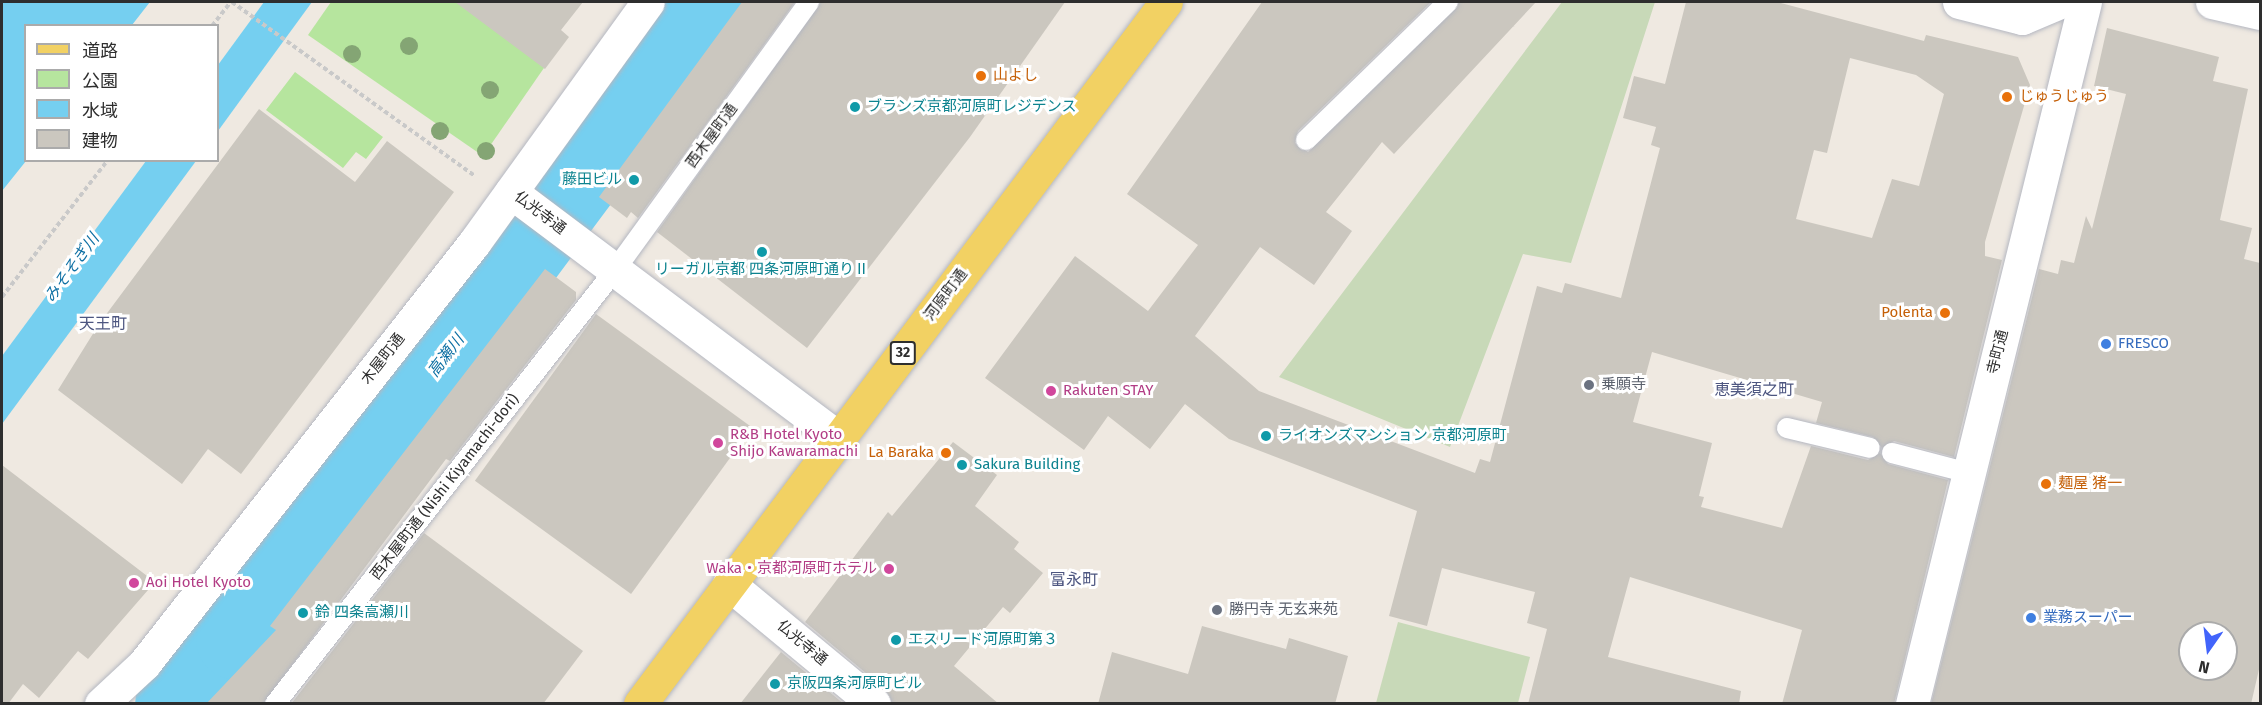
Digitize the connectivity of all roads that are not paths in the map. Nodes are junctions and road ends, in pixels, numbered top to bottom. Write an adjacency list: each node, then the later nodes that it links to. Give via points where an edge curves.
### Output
1 (648, 2): 11 (street, 木屋町通)
2 (809, 2): 12 (lane, 西木屋町通)
3 (1166, 2): 14 (main road, 河原町通 / 32)
4 (1448, 2): 10 (lane)
5 (1959, 2): 6 (street, via 2022,18)
6 (2060, 2)
7 (2085, 2): 17 (street, 寺町通)
8 (2212, 2): 9 (street)
9 (2260, 13)
10 (1306, 140)
11 (522, 200): 12 (street, 仏光寺通); 19 (street, 木屋町通, via 144,664)
12 (608, 265): 14 (street, 仏光寺通); 20 (lane, 西木屋町通 (Nishi Kiyamachi-dori))
13 (1787, 428): 15 (lane)
14 (839, 438): 18 (main road, 河原町通 / 32)
15 (1870, 448)
16 (1892, 453): 17 (lane)
17 (1969, 473): 23 (street, 寺町通)
18 (729, 584): 21 (main road, 河原町通 / 32); 22 (street, 仏光寺通)
19 (101, 704)
20 (275, 704)
21 (640, 704)
22 (874, 704)
23 (1912, 704)

